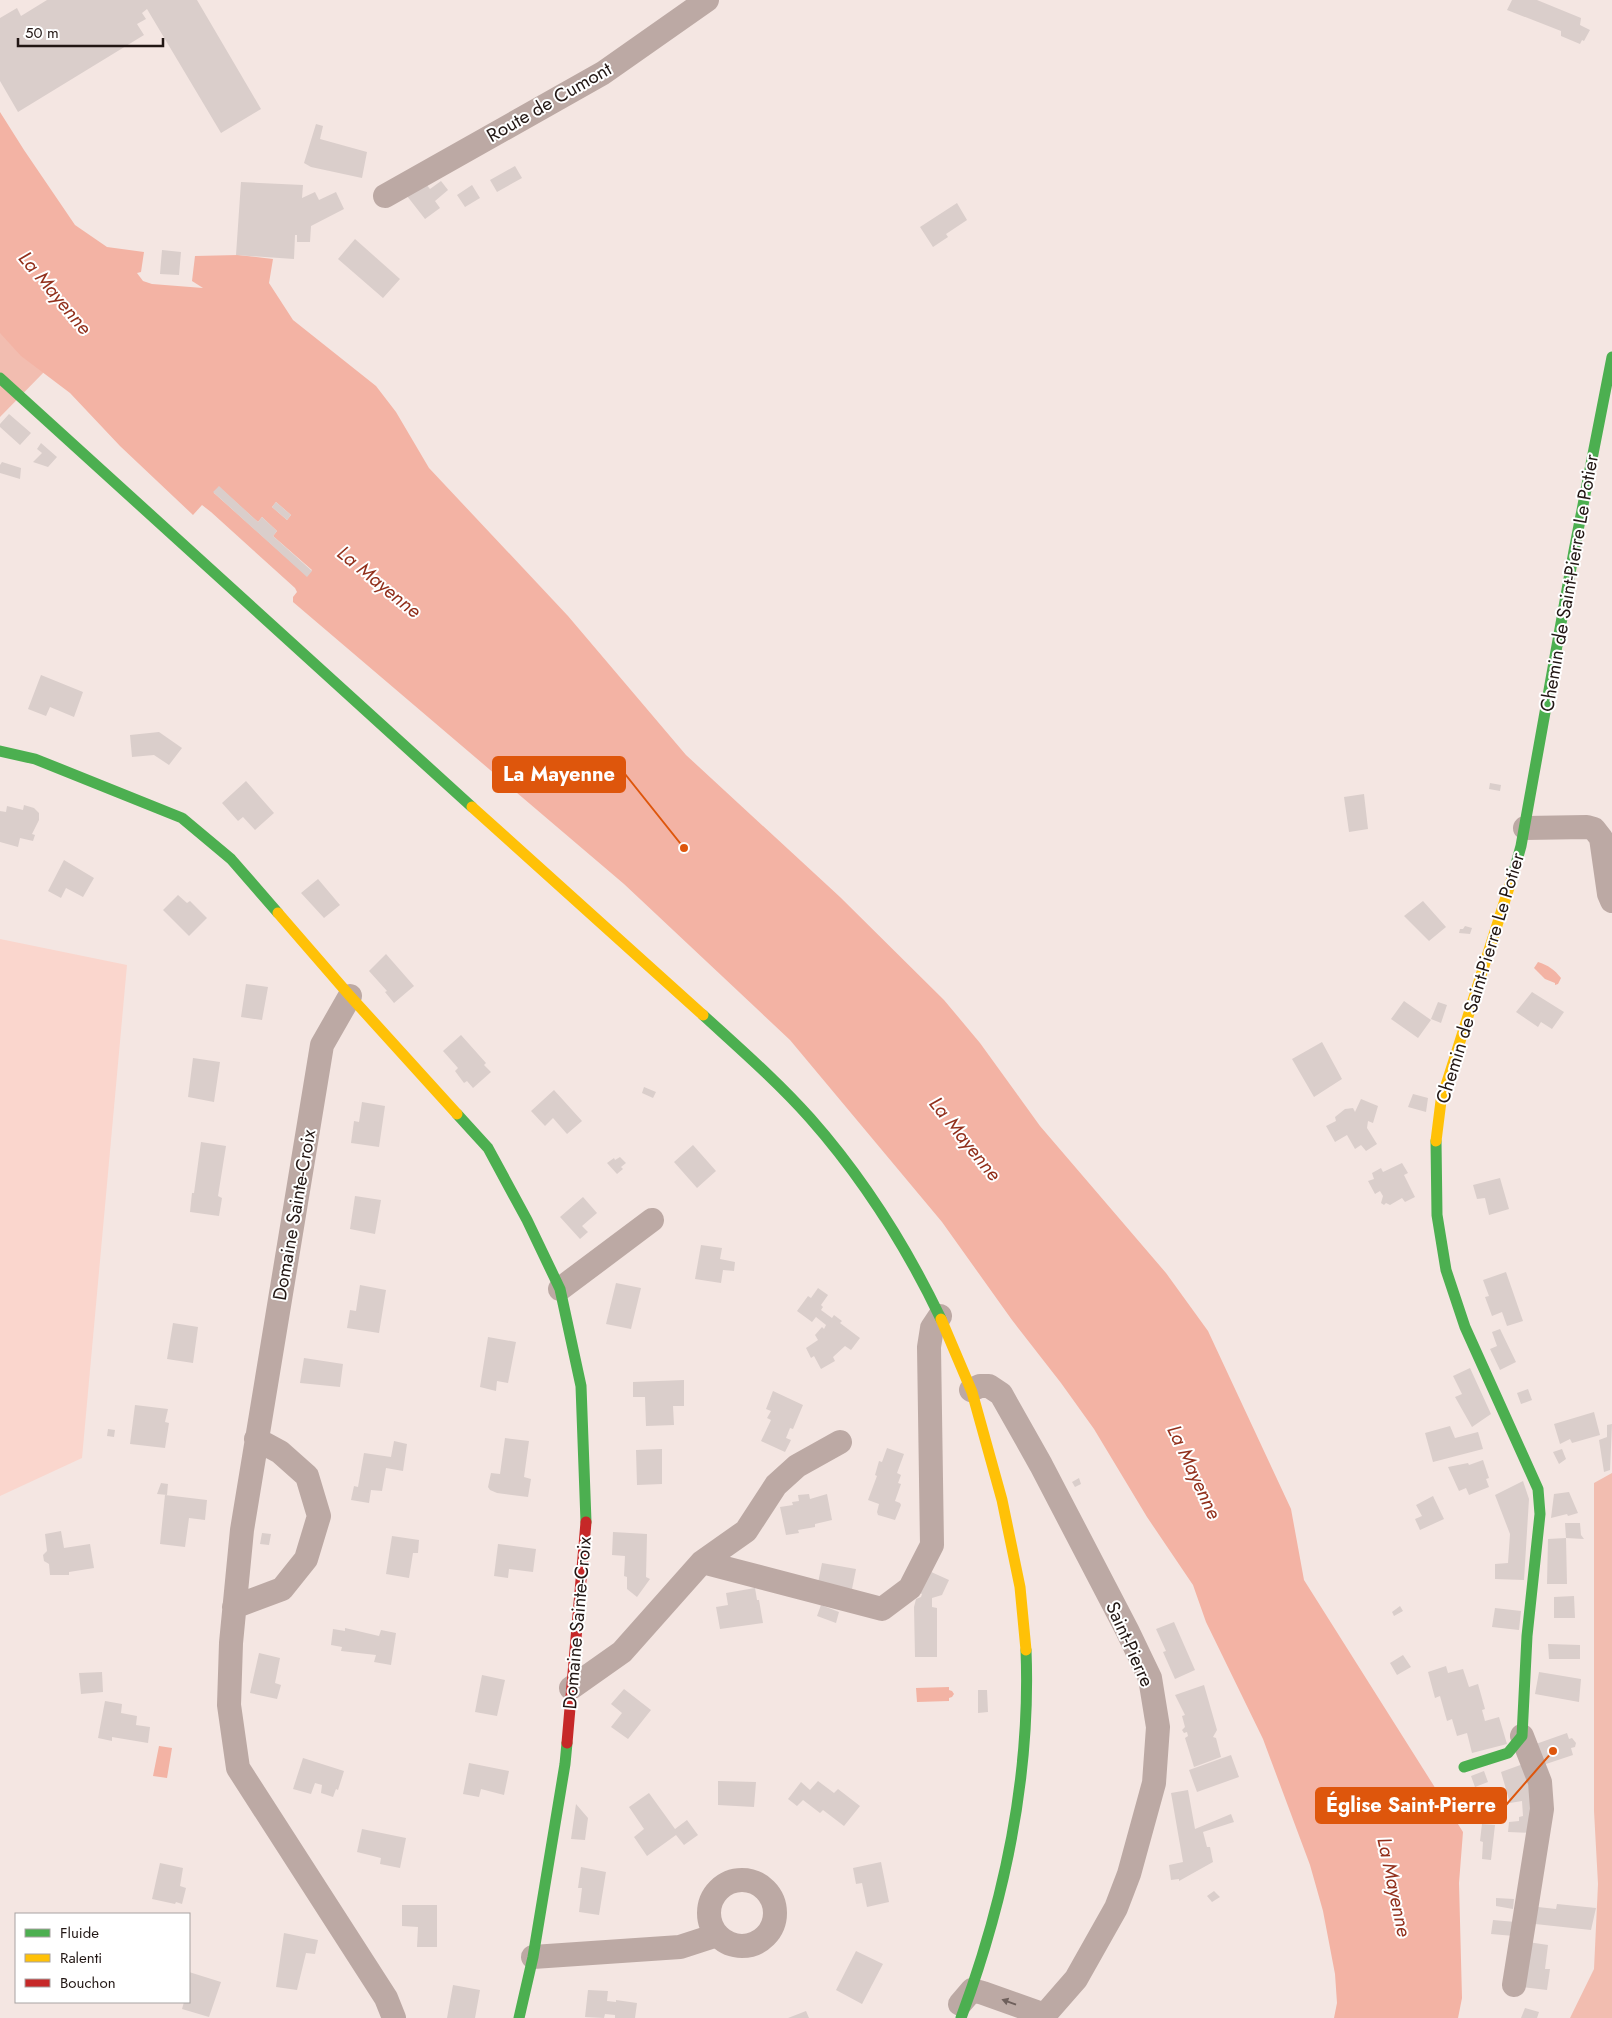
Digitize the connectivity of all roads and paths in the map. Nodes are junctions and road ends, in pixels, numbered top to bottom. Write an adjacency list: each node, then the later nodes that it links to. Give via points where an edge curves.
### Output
1 (707, 0): 2 (street, Route de Cumont, via 603,73)
2 (385, 196)
3 (1612, 357): 6 (street, Chemin de Saint-Pierre Le Potier)
4 (0, 378): 11 (street, via 759,1067 809,1117 870,1195)
5 (0, 751): 8 (street, Domaine Sainte-Croix, via 35,759 182,818 231,859)
6 (1524, 828): 7 (street, via 1587,826 1594,830 1601,838); 18 (street, Chemin de Saint-Pierre Le Potier, via 1501,916 1440,1101 1435,1146 1437,1214 1446,1270 1465,1326 1538,1489 1540,1514 1527,1636)
7 (1612, 900)
8 (350, 996): 10 (street, Domaine Sainte-Croix, via 488,1148); 13 (street, Domaine Sainte-Croix, via 322,1045)
9 (652, 1220): 10 (street)
10 (560, 1289): 17 (street, Domaine Sainte-Croix, via 581,1386 586,1521)
11 (940, 1316): 12 (street); 15 (street, via 932,1328 929,1347 932,1545 910,1588 882,1609)
12 (971, 1390): 23 (street, via 1003,1503 1018,1575 1026,1650 1027,1704 1014,1833 997,1911); 24 (street, Saint-Pierre, via 989,1386 1001,1394 1036,1457 1150,1678 1158,1727 1154,1783 1129,1874 1116,1908 1076,1979)
13 (256, 1439): 16 (street, Domaine Sainte-Croix); 16 (street, via 280,1452 307,1476 319,1516 306,1559 282,1589)
14 (840, 1442): 15 (street, via 797,1466 776,1485 746,1531)
15 (702, 1562): 17 (street, via 622,1652)
16 (234, 1607): 25 (street, Domaine Sainte-Croix, via 229,1705 238,1768 386,1998)
17 (571, 1688): 21 (street, Domaine Sainte-Croix, via 565,1764)
18 (1522, 1736): 19 (street, via 1508,1753); 22 (street, Chemin de Saint-Pierre Le Potier, via 1540,1782 1542,1809)
19 (1464, 1767)
20 (717, 1935): 21 (street, via 680,1947)
21 (533, 1957): 26 (street, Domaine Sainte-Croix)
22 (1514, 1985)
23 (972, 1990): 24 (street, Saint-Pierre, one-way to 23); 27 (street); 28 (street)
24 (1044, 2016)
25 (394, 2018)
26 (519, 2018)
27 (950, 2018)
28 (961, 2018)

